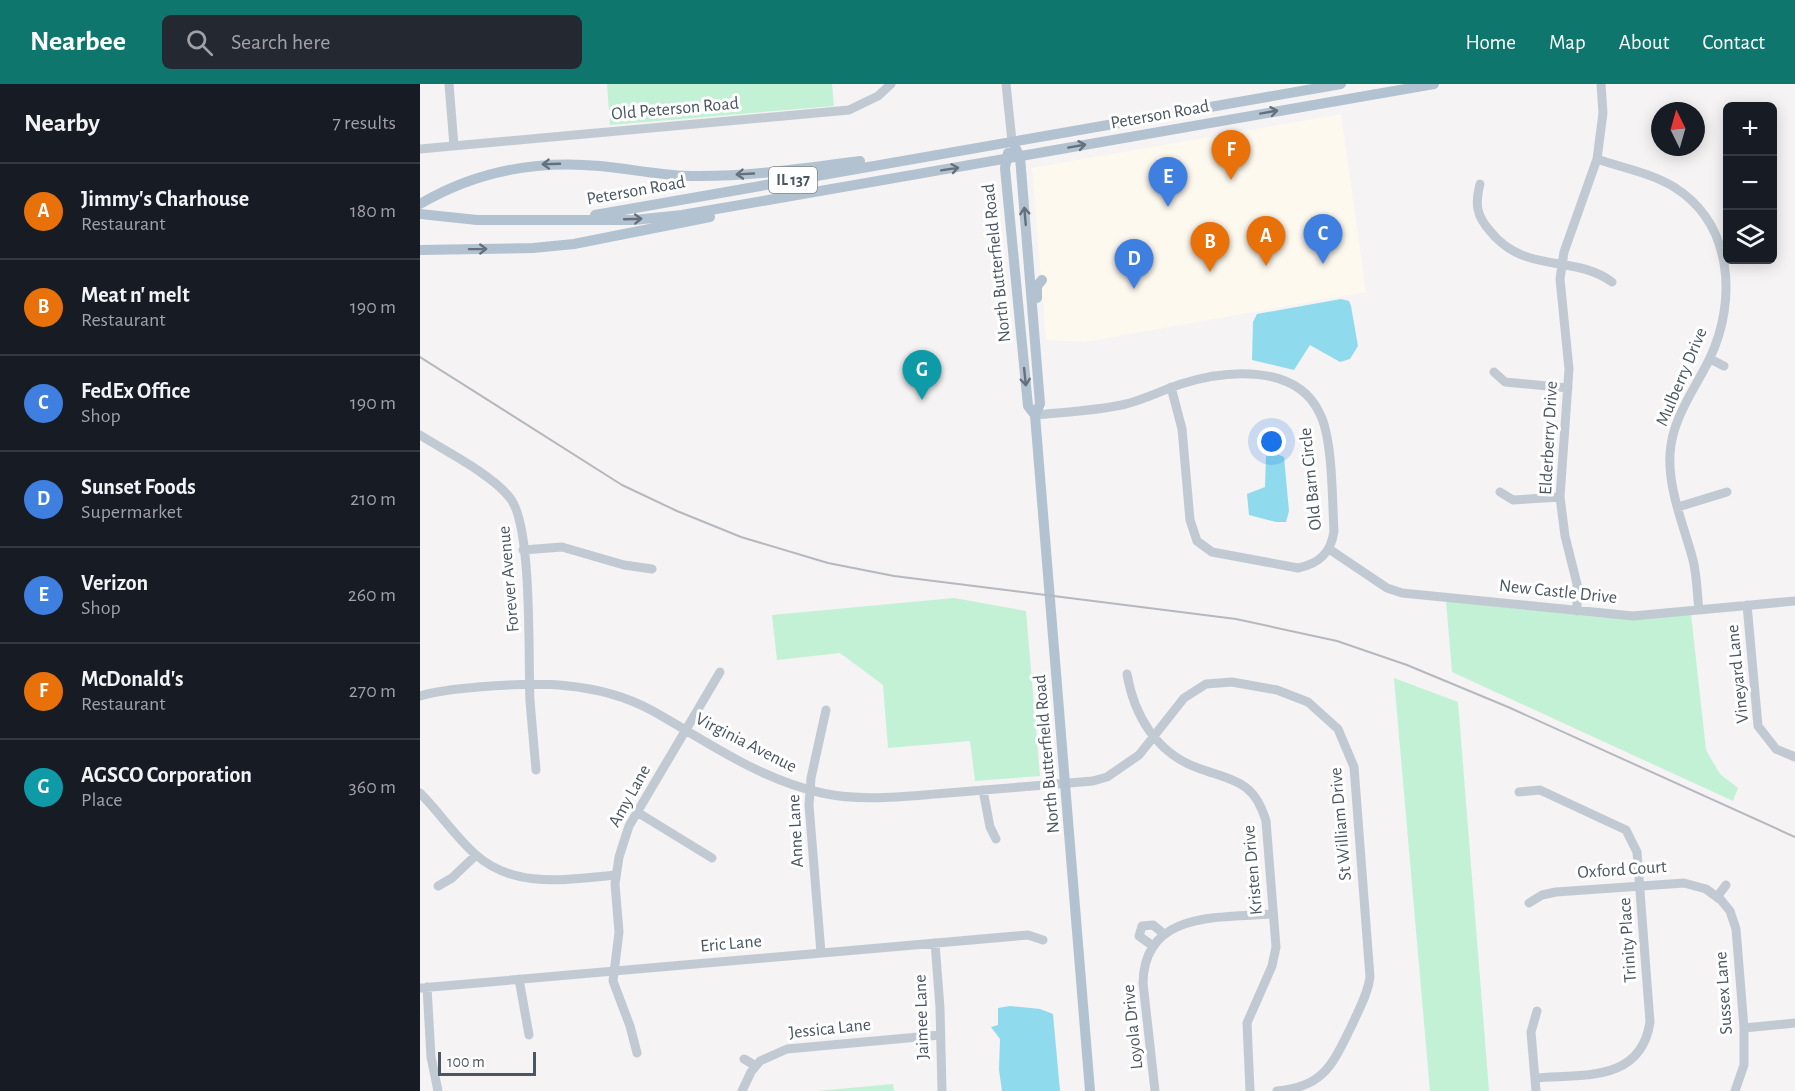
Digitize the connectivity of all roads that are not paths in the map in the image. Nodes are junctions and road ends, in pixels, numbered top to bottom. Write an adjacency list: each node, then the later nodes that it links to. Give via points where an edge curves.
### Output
1 (449, 84): 8 (street)
2 (891, 84): 8 (street, Old Peterson Road, via 878,96 849,110)
3 (1006, 84): 7 (street, North Butterfield Road)
4 (1341, 84): 7 (main road, Peterson Road / IL 137)
5 (1434, 84): 11 (main road, Peterson Road / IL 137, one-way to 5)
6 (1600, 84): 13 (street, via 1603,112)
7 (1012, 141): 10 (main road, Peterson Road / IL 137); 11 (main road, North Butterfield Road); 12 (main road, North Butterfield Road)
8 (454, 146): 9 (street)
9 (420, 149)
10 (949, 152): 16 (main road, Peterson Road, one-way to 16, via 699,176 551,164 474,178); 18 (main road, Peterson Road / IL 137)
11 (1020, 157): 12 (main road, Peterson Road / IL 137); 21 (main road, North Butterfield Road, one-way to 11)
12 (1007, 159): 14 (main road, Peterson Road / IL 137, one-way to 12); 24 (main road, North Butterfield Road)
13 (1598, 159): 20 (street); 26 (street, Mulberry Drive, via 1660,179 1700,209 1712,225 1724,263 1727,304)
14 (892, 178): 18 (main road, Peterson Road / IL 137, one-way to 14, via 634,220 682,215); 19 (main road, Peterson Road, one-way to 14, via 574,244)
15 (1480, 184): 20 (street, via 1476,209 1492,235 1521,256)
16 (420, 204)
17 (420, 214): 18 (main road, IL 137, via 477,220)
18 (574, 218)
19 (420, 250)
20 (1562, 266): 23 (street, via 1599,273); 30 (street, Elderberry Drive, via 1560,294 1568,352)
21 (1030, 274): 24 (main road); 25 (main road, North Butterfield Road)
22 (1042, 280): 25 (main road, via 1037,286)
23 (1612, 282)
24 (1017, 298): 31 (main road, North Butterfield Road, one-way to 31, via 1028,406)
25 (1036, 358): 31 (main road, North Butterfield Road, via 1040,404)
26 (1710, 359): 27 (street); 36 (street, Mulberry Drive, via 1694,385 1673,435 1671,469)
27 (1724, 366)
28 (1494, 372): 30 (street, via 1505,382)
29 (1171, 387): 31 (street, Old Barn Circle, via 1127,404); 38 (street, Old Barn Circle, via 1182,429 1190,520 1197,540 1212,552 1298,568 1317,562); 38 (street, Old Barn Circle, via 1213,376 1267,376 1281,379 1312,399 1325,429 1334,531)
30 (1568, 388): 35 (street, Elderberry Drive)
31 (1035, 415): 53 (main road, North Butterfield Road)
32 (420, 435): 37 (street, Forever Avenue, via 510,497 520,515)
33 (1500, 492): 35 (street, via 1514,500)
34 (1727, 492): 36 (street)
35 (1560, 497): 43 (street, Elderberry Drive, via 1577,585)
36 (1678, 507): 42 (street, Mulberry Drive, via 1695,570)
37 (523, 549): 39 (street, via 562,547); 46 (street, Forever Avenue)
38 (1329, 549): 43 (street, New Castle Drive, via 1387,588 1402,593)
39 (652, 569)
40 (1795, 601): 41 (street, New Castle Drive)
41 (1747, 605): 42 (street, New Castle Drive); 51 (street, Vineyard Lane, via 1758,726 1776,749)
42 (1698, 610): 43 (street, New Castle Drive, via 1633,616)
43 (1577, 611)
44 (720, 672): 49 (street, Amy Lane)
45 (1127, 674): 50 (street, Kristen Drive, via 1137,711)
46 (530, 683): 47 (street, Virginia Avenue); 49 (street, Virginia Avenue, via 573,686 614,695 649,709); 52 (street, Forever Avenue)
47 (420, 696)
48 (826, 710): 54 (street, Anne Lane)
49 (686, 731): 54 (street, Virginia Avenue, via 772,778); 58 (street, Amy Lane)
50 (1154, 736): 53 (street, St William Drive, via 1138,755 1107,777); 68 (street, Kristen Drive, via 1167,751 1185,762 1241,782 1258,801 1266,821); 92 (street, St William Drive, via 1174,708 1195,690 1206,684 1232,682 1277,690 1308,702 1338,729 1351,755 1369,988 1326,1072 1307,1085)
51 (1795, 757)
52 (536, 770)
53 (1066, 783): 55 (street, Virginia Avenue); 89 (main road, North Butterfield Road)
54 (809, 790): 55 (street, Virginia Avenue, via 861,798); 73 (street, Anne Lane)
55 (983, 790): 59 (street)
56 (1519, 792): 65 (street, Trinity Place, via 1540,790 1626,830 1637,852)
57 (420, 793): 60 (street)
58 (637, 812): 61 (street); 62 (street, Amy Lane, via 623,842)
59 (996, 839)
60 (476, 855): 62 (street, via 500,870 529,880); 64 (street)
61 (712, 858)
62 (616, 875): 74 (street, Amy Lane, via 619,932)
63 (1726, 885): 66 (street)
64 (438, 886)
65 (1640, 886): 66 (street, Oxford Court, via 1684,883 1702,887); 67 (street, Oxford Court, via 1556,892); 85 (street, Trinity Place, via 1650,1022 1644,1045 1627,1063 1609,1072)
66 (1717, 897): 79 (street, Sussex Lane, via 1730,911 1736,929)
67 (1529, 903)
68 (1274, 914): 69 (street, Loyola Drive, via 1199,920); 91 (street, Kristen Drive, via 1274,960 1247,1023)
69 (1164, 934): 72 (street, Loyola Drive); 72 (street, via 1153,925 1142,926 1139,936)
70 (1043, 940): 71 (street, Eric Lane, via 1028,935)
71 (935, 943): 73 (street, Eric Lane); 81 (street, Jaimee Lane)
72 (1153, 946): 90 (street, Loyola Drive, via 1143,983)
73 (821, 953): 74 (street, Eric Lane)
74 (613, 971): 75 (street, Eric Lane); 82 (street, Amy Lane, via 613,987)
75 (519, 979): 76 (street, Eric Lane); 80 (street)
76 (424, 988): 86 (street)
77 (1537, 1011): 85 (street, via 1531,1032)
78 (1795, 1023): 79 (street)
79 (1744, 1028): 94 (street, Sussex Lane, via 1744,1065)
80 (529, 1035)
81 (940, 1035): 84 (street, Jessica Lane, via 787,1049); 88 (street, Jaimee Lane)
82 (637, 1053)
83 (744, 1059): 84 (street)
84 (756, 1066): 87 (street)
85 (1535, 1078): 93 (street)
86 (438, 1091)
87 (742, 1091)
88 (942, 1091)
89 (1090, 1091)
90 (1155, 1091)
91 (1250, 1091)
92 (1277, 1091)
93 (1536, 1091)
94 (1735, 1091)

